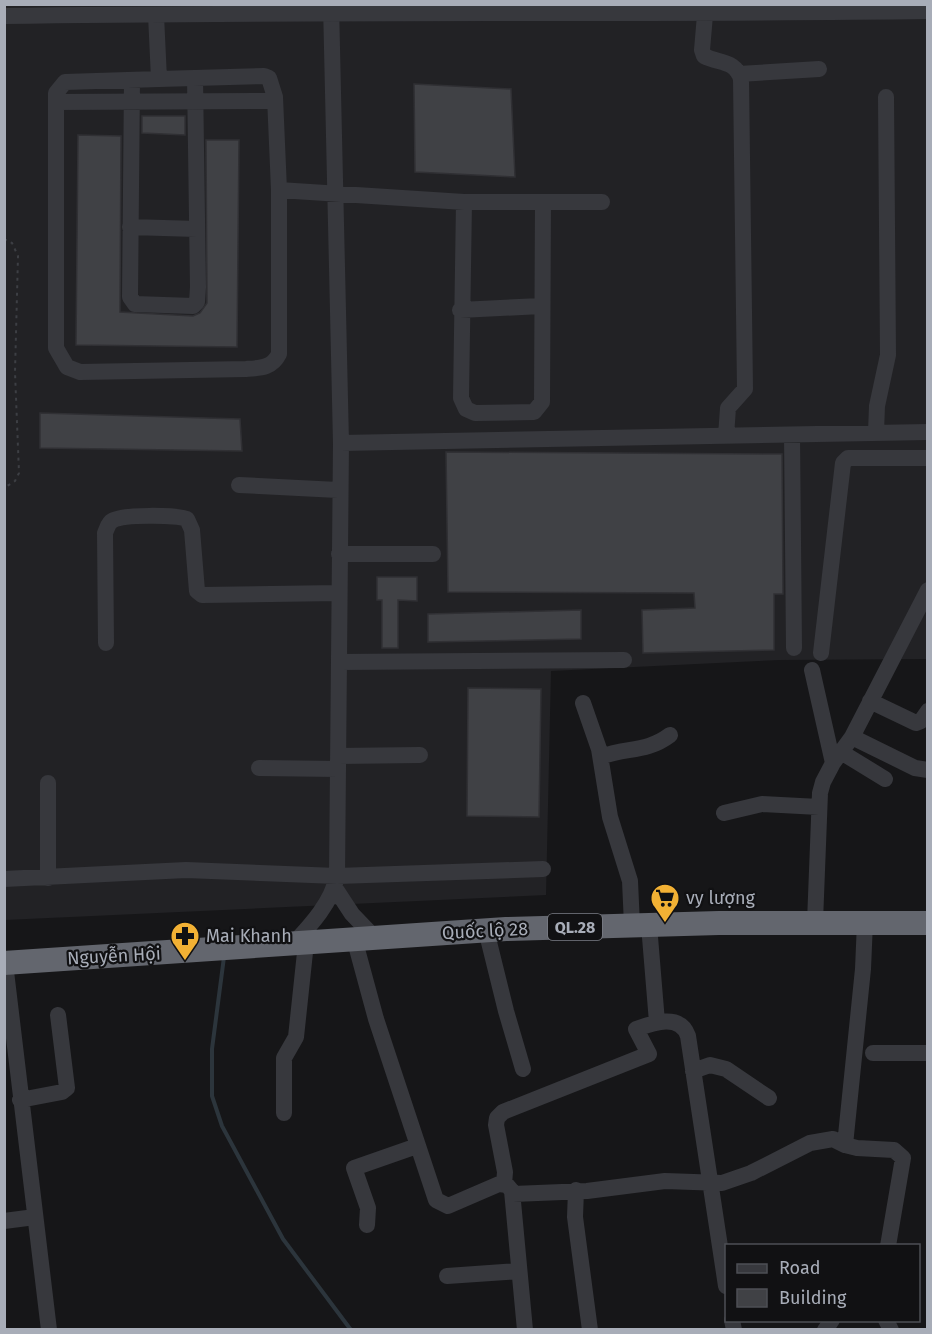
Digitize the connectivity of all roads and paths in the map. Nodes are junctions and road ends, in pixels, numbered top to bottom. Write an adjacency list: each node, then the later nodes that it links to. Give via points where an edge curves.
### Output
1 (864, 8): 4 (street); 6 (street)
2 (332, 9): 3 (street); 7 (street); 21 (street)
3 (658, 9): 8 (street)
4 (789, 9): 8 (street)
5 (108, 10): 7 (street); 9 (street)
6 (927, 11)
7 (156, 15): 13 (street)
8 (705, 15): 11 (street, via 705,56 730,64)
9 (4, 16)
10 (819, 69): 11 (street)
11 (739, 74): 35 (street, via 745,390 728,408)
12 (195, 78): 13 (street); 16 (street); 17 (street, via 264,76 272,83)
13 (159, 79): 14 (street)
14 (132, 80): 18 (street, via 64,82 56,93); 19 (street)
15 (886, 97): 30 (street, via 888,355 877,406)
16 (195, 101): 17 (street); 19 (street); 26 (street)
17 (275, 101): 20 (street)
18 (56, 102): 19 (street); 20 (street, via 56,348 62,362 72,370 246,369 274,363 279,354)
19 (131, 102): 25 (street)
20 (279, 190): 21 (street)
21 (336, 195): 22 (street); 36 (street)
22 (464, 202): 24 (street); 29 (street)
23 (602, 202): 24 (street)
24 (543, 203): 28 (street)
25 (130, 227): 26 (street); 26 (street, via 132,301 193,306 198,287)
26 (197, 229)
27 (4, 239): 41 (path, via 12,243 18,256 15,372 19,473)
28 (541, 306): 29 (street); 29 (street, via 542,402 534,412 475,413 463,405)
29 (460, 310)
30 (876, 432): 31 (street); 33 (street)
31 (901, 432): 32 (street); 38 (street)
32 (927, 432)
33 (855, 433): 34 (street); 37 (street)
34 (792, 435): 35 (street); 48 (street)
35 (726, 436): 36 (street)
36 (341, 442): 42 (street)
37 (854, 458): 38 (street); 49 (street, via 843,463)
38 (902, 458): 39 (street)
39 (927, 458)
40 (239, 485): 42 (street)
41 (4, 488)
42 (338, 490): 43 (street)
43 (339, 554): 44 (street); 46 (street)
44 (433, 554)
45 (927, 590): 53 (street)
46 (338, 593): 47 (street, via 202,595 197,591 192,530 187,519 117,519 105,533); 51 (street)
47 (106, 644)
48 (794, 648)
49 (821, 653)
50 (624, 660): 51 (street)
51 (339, 662): 61 (street)
52 (812, 670): 60 (street)
53 (870, 701): 55 (street, via 916,723); 57 (street)
54 (583, 703): 59 (street)
55 (927, 711)
56 (670, 735): 59 (street, via 644,749)
57 (852, 737): 60 (street); 63 (street, via 915,768)
58 (420, 755): 61 (street)
59 (601, 757): 75 (street, via 610,817)
60 (837, 757): 64 (street); 66 (street, via 823,782)
61 (338, 762): 62 (street); 71 (street)
62 (259, 768)
63 (927, 770)
64 (885, 779)
65 (48, 783): 69 (street)
66 (819, 807): 67 (street, via 762,804); 72 (street)
67 (724, 813)
68 (543, 869): 71 (street)
69 (48, 878): 70 (street); 71 (street, via 186,870)
70 (4, 879)
71 (336, 882): 77 (street); 78 (street)
72 (815, 922): 73 (highway, Quốc lộ 28 / QL.28); 75 (highway, Quốc lộ 28 / QL.28)
73 (866, 922): 74 (highway, Quốc lộ 28 / QL.28); 90 (street)
74 (927, 923)
75 (641, 925): 76 (highway, Quốc lộ 28 / QL.28); 82 (street)
76 (486, 930): 77 (highway, Quốc lộ 28 / QL.28); 85 (street)
77 (365, 938): 78 (highway, Quốc lộ 28 / QL.28); 91 (street, via 376,1019)
78 (300, 944): 79 (highway, Quốc lộ 28 / QL.28); 89 (street, via 296,1037 284,1058)
79 (223, 949): 80 (highway, Nguyễn Hội / QL.28)
80 (5, 963): 87 (street)
81 (58, 1015): 87 (street, via 67,1088 62,1092)
82 (657, 1022): 86 (street, via 678,1023 685,1028); 93 (street, via 636,1029 649,1054 503,1112 497,1118)
83 (873, 1053): 84 (street)
84 (927, 1053)
85 (523, 1069)
86 (693, 1071): 88 (street, via 710,1065 726,1069); 92 (street)
87 (14, 1094): 95 (street)
88 (770, 1098)
89 (284, 1113)
90 (845, 1144): 92 (street, via 833,1139 810,1143 734,1180); 98 (street, via 894,1150 903,1158)
91 (417, 1146): 93 (street, via 433,1194 443,1205); 97 (street, via 354,1168 368,1208)
92 (710, 1181): 94 (street, via 664,1181); 101 (street)
93 (508, 1189): 94 (street); 99 (street)
94 (576, 1190): 104 (street, via 575,1217)
95 (35, 1217): 96 (street); 102 (street)
96 (4, 1221)
97 (367, 1225)
98 (888, 1244)
99 (519, 1271): 100 (street); 103 (street)
100 (447, 1276)
101 (725, 1279)
102 (49, 1329)
103 (525, 1329)
104 (590, 1329)

